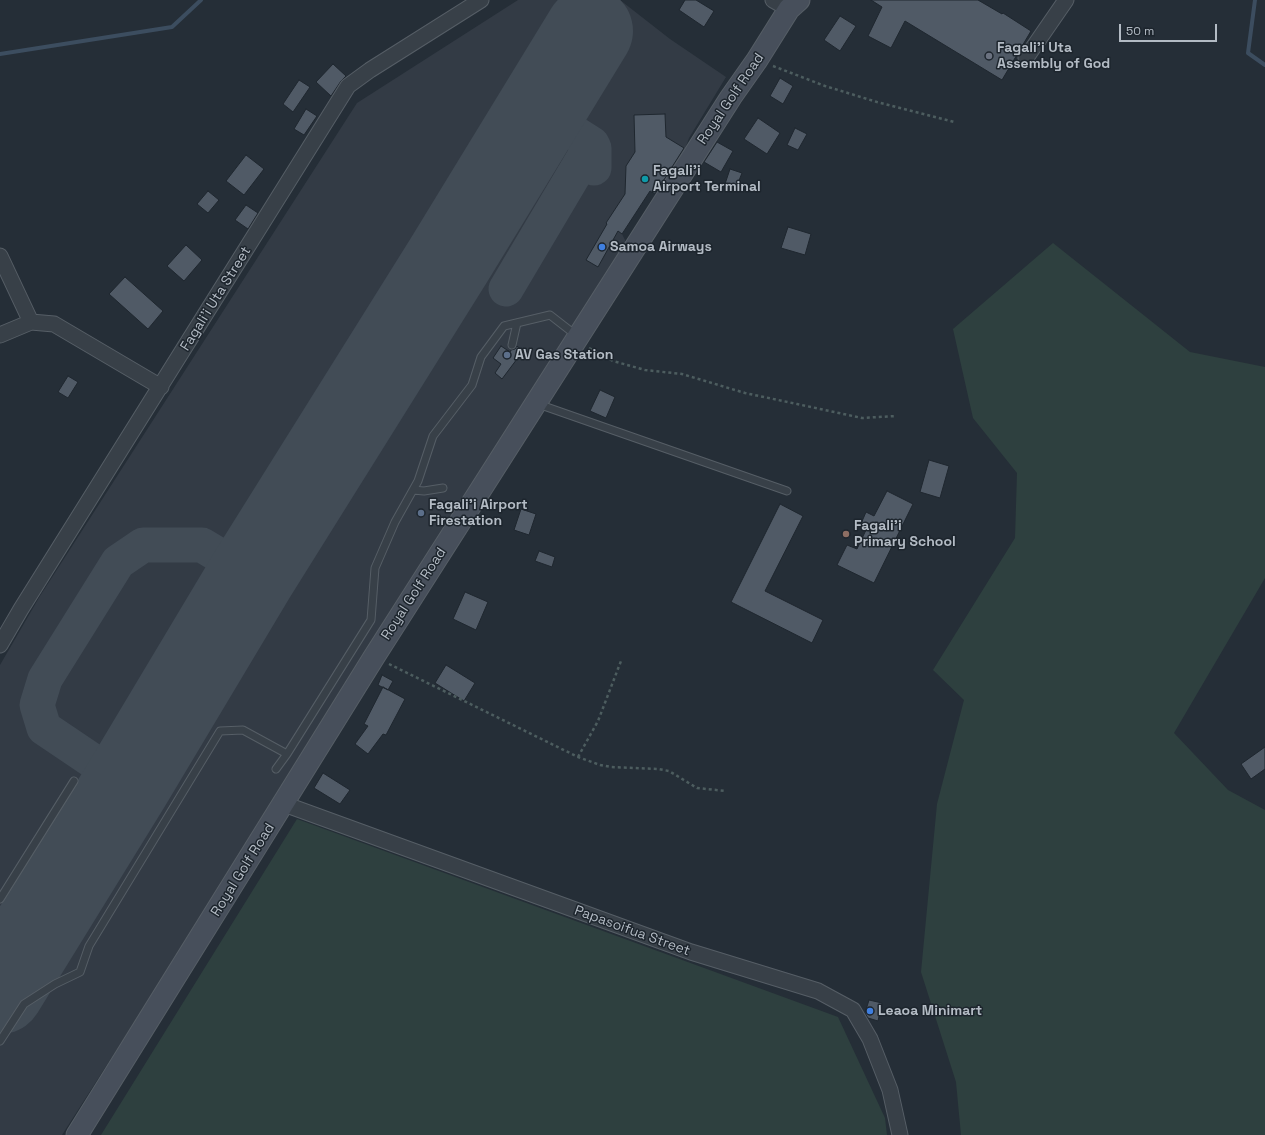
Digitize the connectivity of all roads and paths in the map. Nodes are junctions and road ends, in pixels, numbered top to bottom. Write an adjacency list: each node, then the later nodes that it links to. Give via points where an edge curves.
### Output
1 (481, 0): 13 (street, Fagali'i Uta Street, via 348,86)
2 (1066, 0): 4 (street)
3 (787, 3): 5 (main road, Royal Golf Road)
4 (1026, 58)
5 (757, 60): 6 (path, via 825,86); 11 (main road, Royal Golf Road)
6 (954, 122)
7 (0, 256): 8 (street)
8 (31, 322): 10 (street); 13 (street, via 54,324)
9 (517, 323): 11 (lane, via 550,315); 12 (lane); 17 (lane, via 504,326 481,357 472,385 433,436)
10 (0, 335)
11 (577, 339): 14 (main road, Royal Golf Road); 15 (path, via 614,361 646,370 682,374 745,393 862,418)
12 (512, 345)
13 (161, 387): 19 (street, Fagali'i Uta Street)
14 (536, 403): 18 (lane); 20 (main road, Royal Golf Road)
15 (896, 416)
16 (443, 488): 17 (lane)
17 (413, 490): 22 (lane, via 395,522 375,568 371,620)
18 (787, 491)
19 (0, 645)
20 (374, 656): 23 (path); 27 (main road, Royal Golf Road)
21 (621, 661): 23 (path, via 598,721)
22 (287, 754): 24 (lane); 29 (lane, via 243,730 220,731 89,946 80,972 24,1004)
23 (578, 757): 26 (path, via 611,767 658,769 669,772 697,788)
24 (276, 769)
25 (74, 780): 28 (lane)
26 (726, 790)
27 (284, 804): 30 (main road, Royal Golf Road); 31 (street, Papasoifua Street, via 691,952 818,991 853,1010 870,1039 890,1090)
28 (0, 898)
29 (0, 1041)
30 (77, 1135)
31 (900, 1135)

